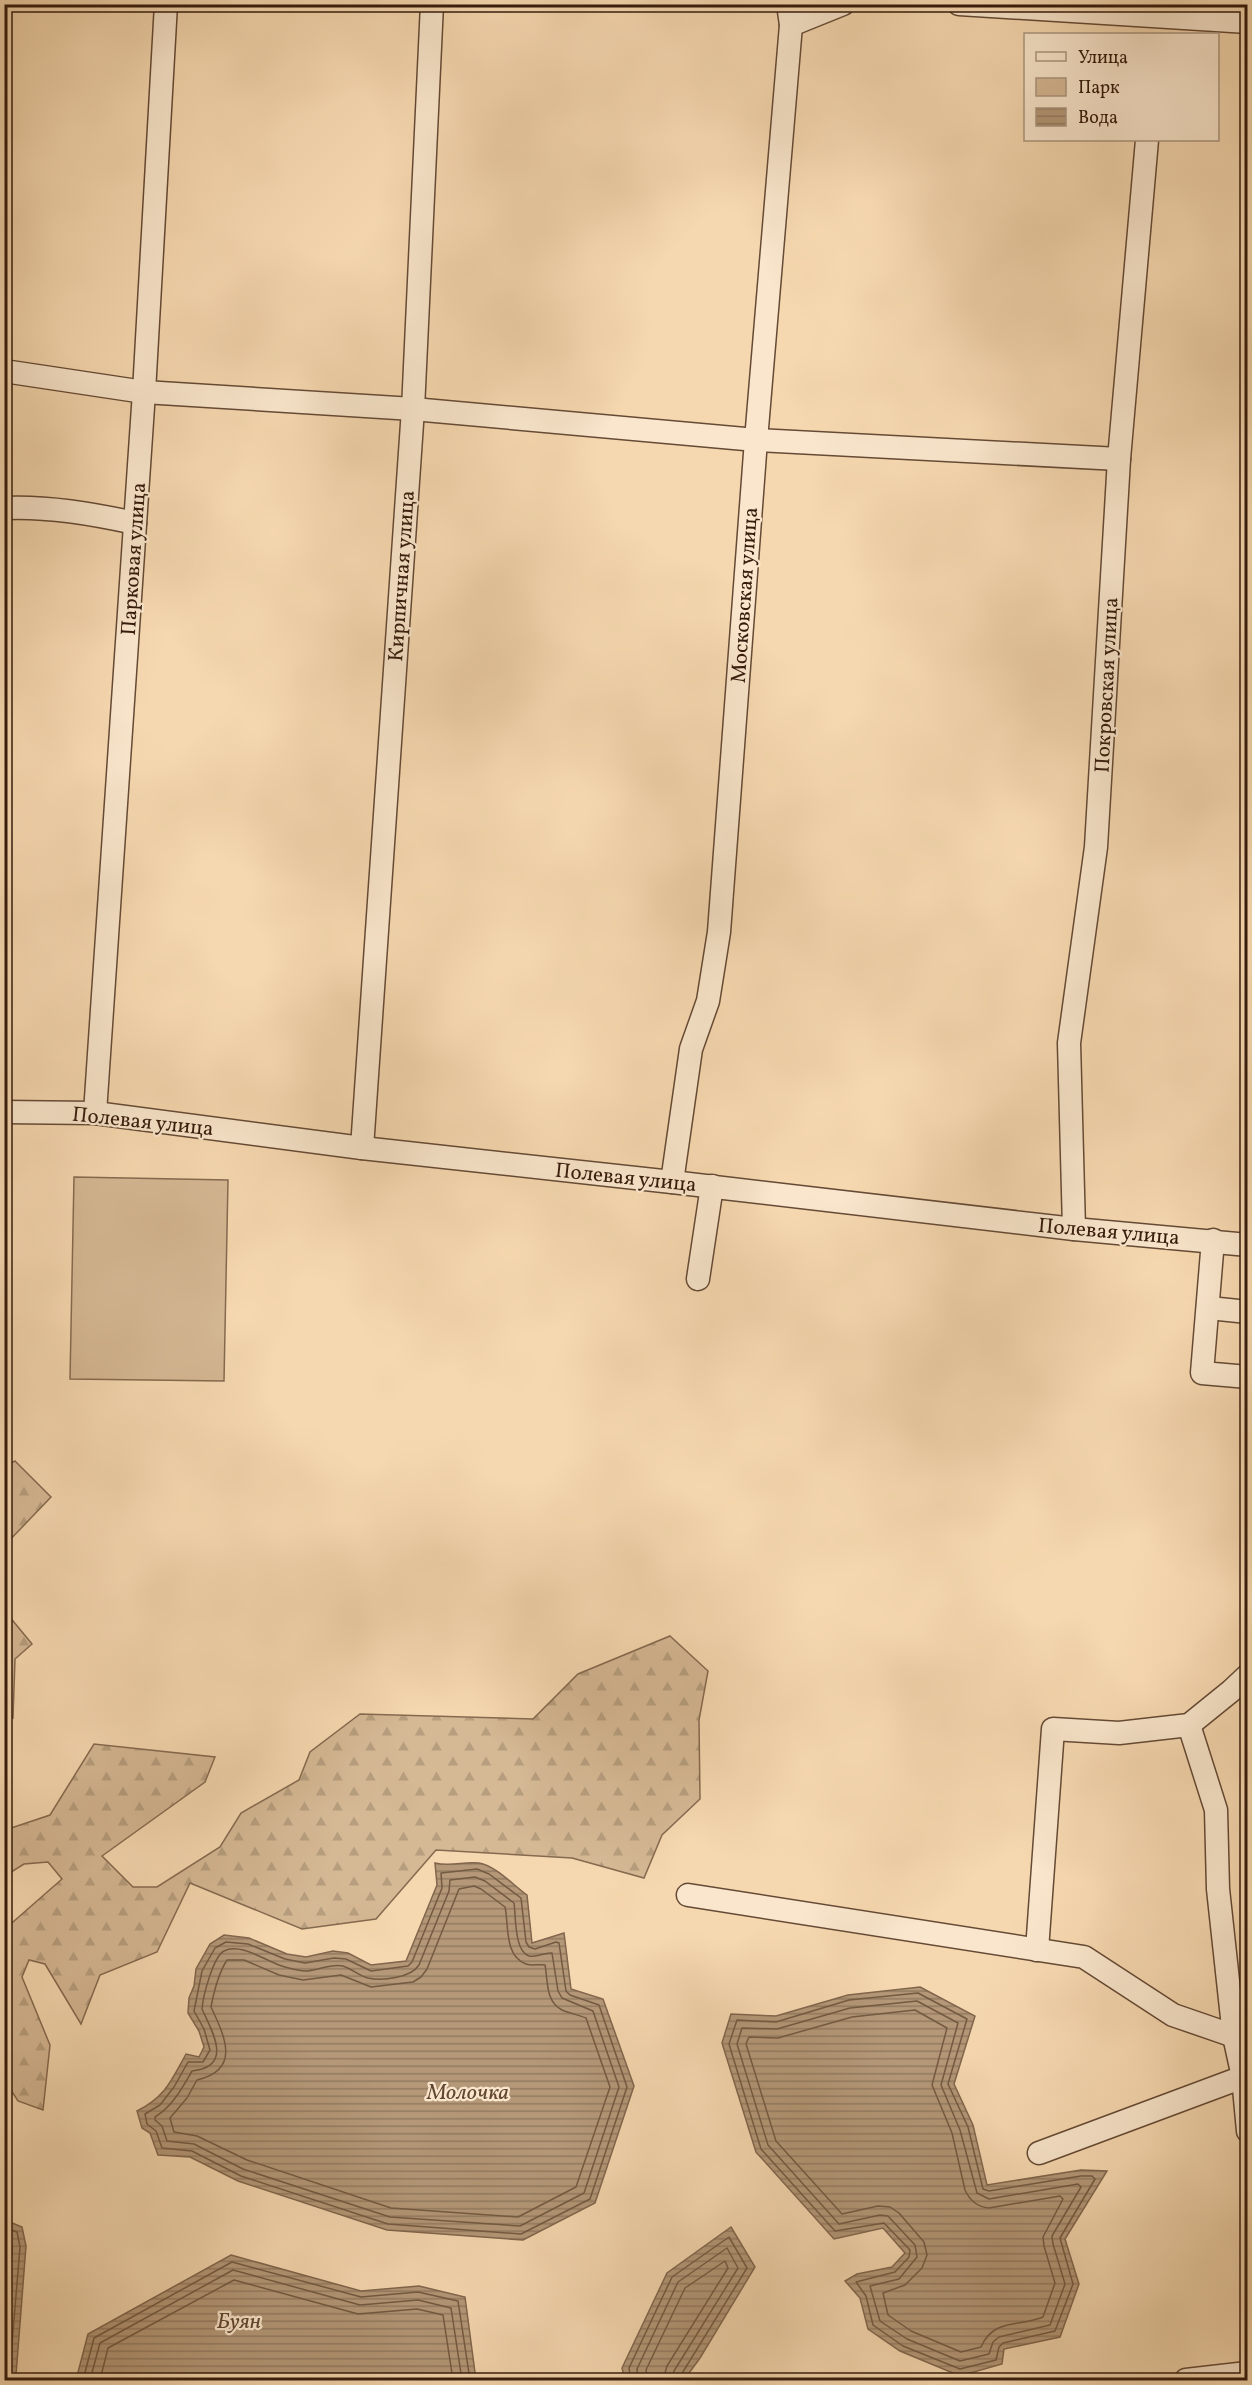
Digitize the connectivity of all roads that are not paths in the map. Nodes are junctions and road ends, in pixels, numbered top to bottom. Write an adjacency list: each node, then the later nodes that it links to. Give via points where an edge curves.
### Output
1 (166, 4): 10 (street, Парковая улица)
2 (432, 4): 11 (street, Кирпичная улица)
3 (843, 4): 5 (street)
4 (959, 4): 6 (street)
5 (790, 15): 12 (street, Московская улица)
6 (1158, 19): 7 (street)
7 (1248, 22)
8 (1148, 141): 13 (street, Покровская улица)
9 (4, 371): 10 (street)
10 (144, 392): 11 (street); 15 (street, Парковая улица)
11 (413, 410): 12 (street); 18 (street, Кирпичная улица)
12 (756, 440): 13 (street); 19 (street, Московская улица, via 718,933 708,1001 692,1049)
13 (1119, 459): 21 (street, Покровская улица, via 1096,847 1069,1044)
14 (4, 508): 15 (street, via 23,507)
15 (135, 523): 17 (street, Парковая улица)
16 (4, 1112): 17 (street, Полевая улица)
17 (95, 1113): 18 (street, Полевая улица)
18 (362, 1148): 19 (street, Полевая улица)
19 (672, 1182): 20 (street, Полевая улица)
20 (712, 1186): 21 (street, Полевая улица); 24 (street)
21 (1074, 1229): 22 (street, Полевая улица)
22 (1213, 1240): 23 (street, Полевая улица); 25 (street)
23 (1248, 1245)
24 (698, 1279)
25 (1209, 1308): 26 (street); 27 (street, via 1202,1373)
26 (1248, 1312)
27 (1248, 1377)
28 (1248, 1675): 29 (street)
29 (1189, 1725): 31 (street, via 1119,1733 1053,1729); 32 (street, via 1216,1810 1218,1889)
30 (688, 1895): 31 (street)
31 (1037, 1950): 32 (street, via 1084,1957 1173,2015)
32 (1241, 2037): 33 (street)
33 (1243, 2077): 34 (street); 35 (street)
34 (1248, 2131)
35 (1039, 2153)
36 (1248, 2378): 37 (street, via 1247,2373)
37 (1186, 2380)

